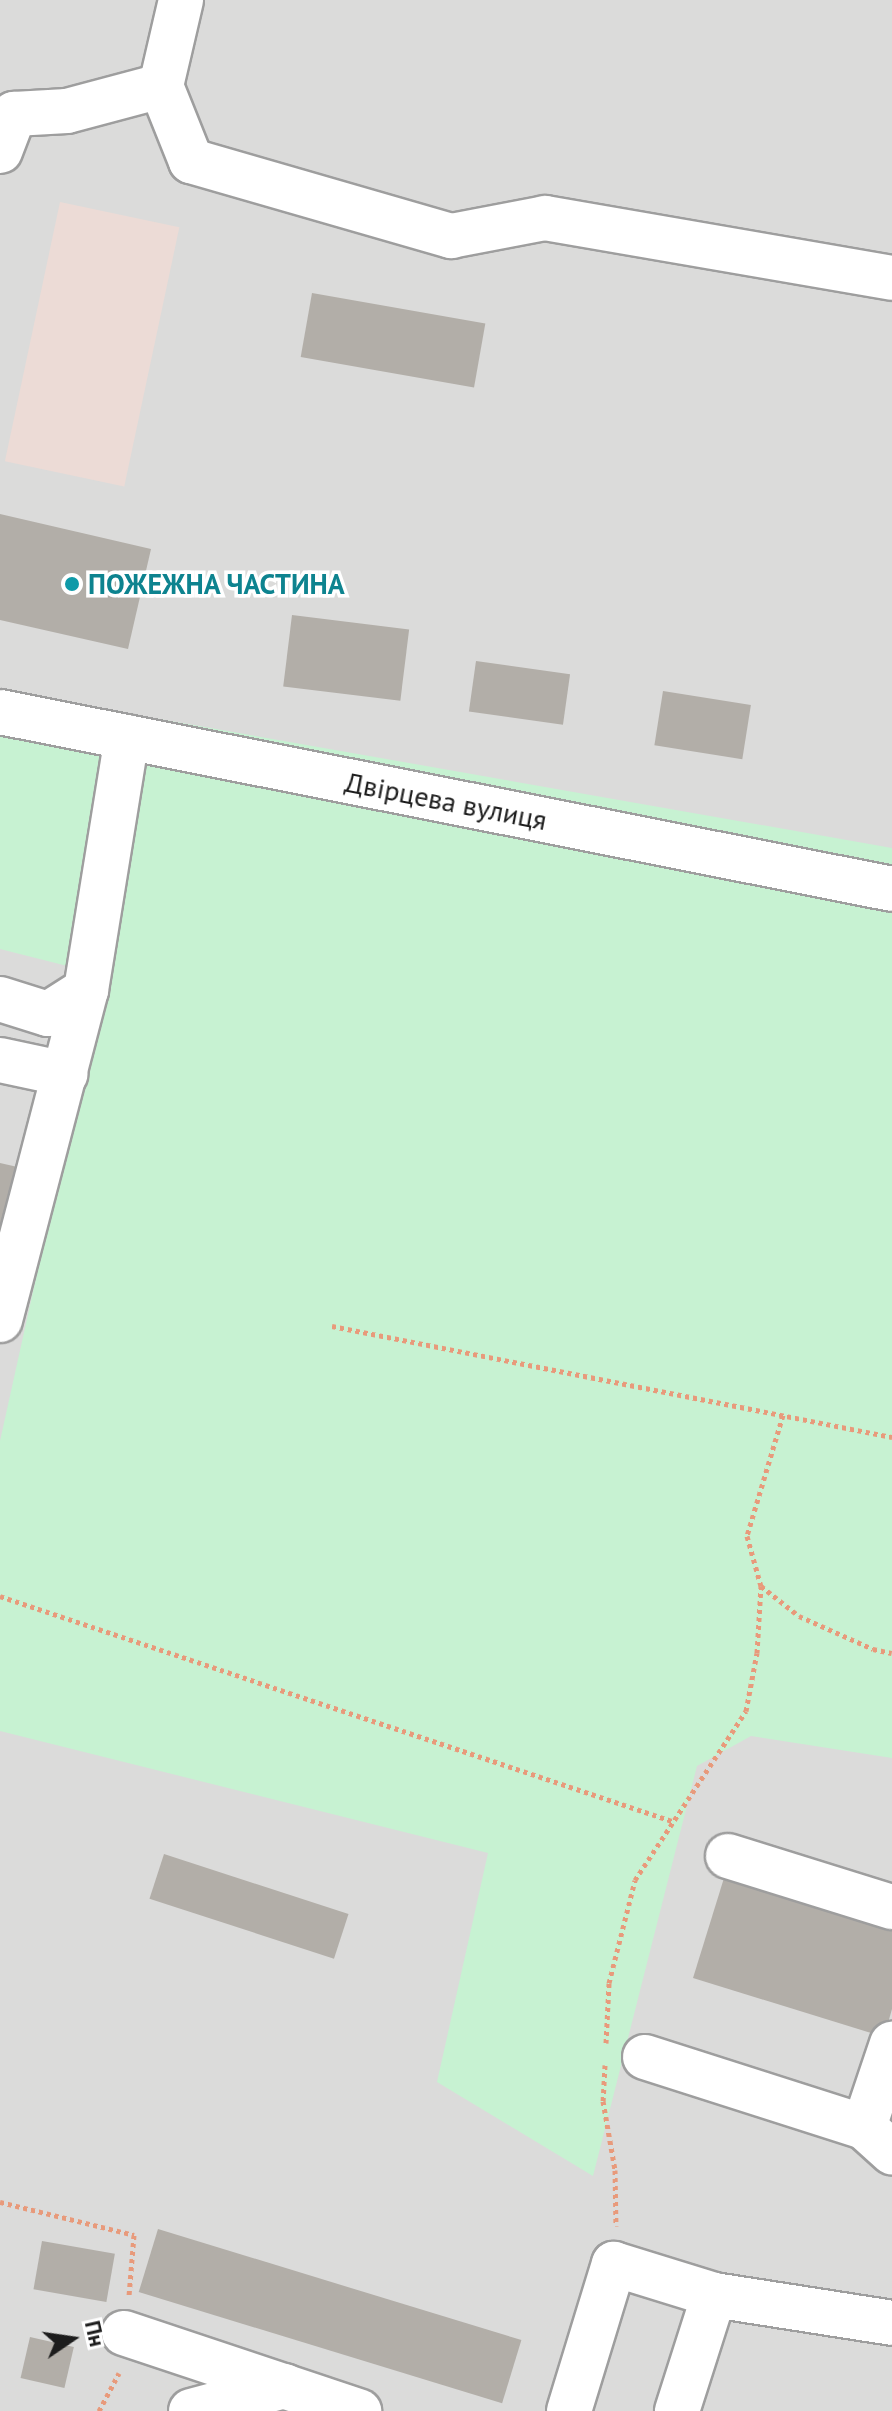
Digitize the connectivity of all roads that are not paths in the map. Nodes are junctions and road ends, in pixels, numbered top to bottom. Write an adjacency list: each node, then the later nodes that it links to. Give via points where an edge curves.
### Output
1 (181, 0): 2 (street)
2 (161, 86): 3 (street, via 67,111 14,114); 4 (street, via 191,161 451,236 545,218)
3 (0, 151)
4 (892, 278)
5 (0, 712): 6 (street, Двірцева вулиця)
6 (127, 737): 7 (street, Двірцева вулиця); 8 (street)
7 (892, 889)
8 (86, 990): 9 (street, via 48,1014); 11 (street)
9 (0, 999)
10 (0, 1060): 11 (street)
11 (66, 1074): 12 (street)
12 (0, 1320)
13 (728, 1856): 14 (street)
14 (892, 1907)
15 (892, 2044): 17 (street)
16 (645, 2057): 17 (street)
17 (878, 2140)
18 (714, 2295): 19 (street); 24 (street, via 614,2264); 25 (street)
19 (892, 2323)
20 (124, 2333): 21 (street)
21 (285, 2386): 22 (street); 23 (street)
22 (191, 2411)
23 (359, 2411)
24 (569, 2411)
25 (677, 2411)

